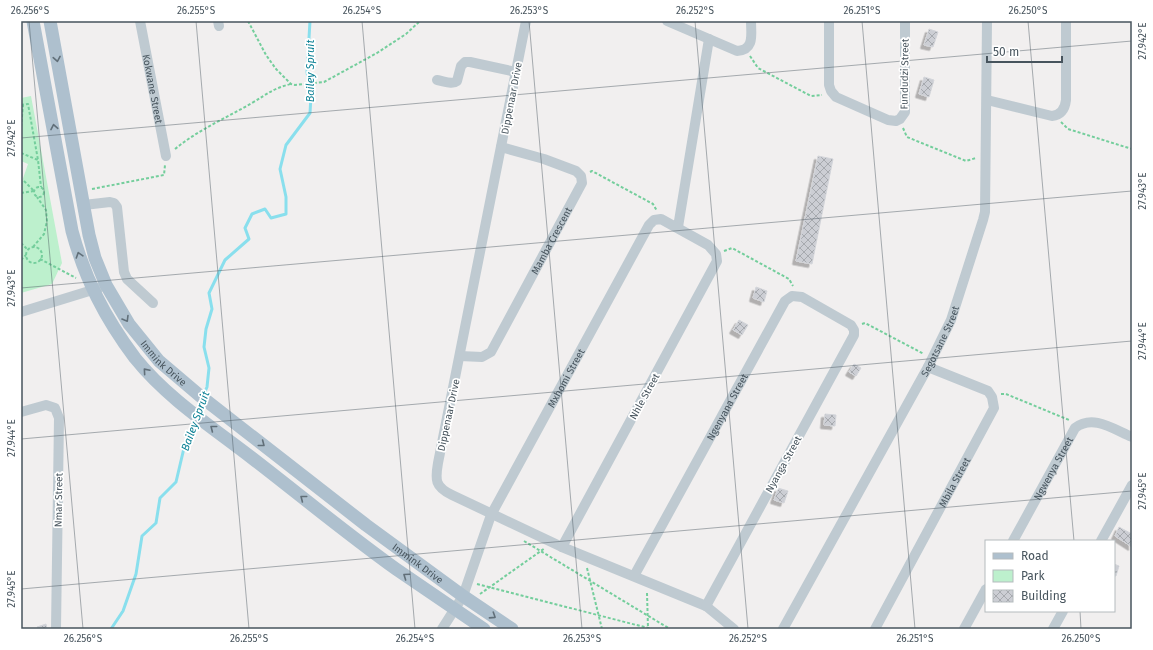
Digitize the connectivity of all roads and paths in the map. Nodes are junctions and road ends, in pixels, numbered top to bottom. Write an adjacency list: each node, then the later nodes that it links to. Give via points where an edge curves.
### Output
1 (33, 21): 47 (main road, Immink Drive, one-way to 1, via 72,231)
2 (50, 21): 34 (main road, Immink Drive, one-way to 34)
3 (140, 21): 28 (street, Kokwane Street)
4 (248, 21): 17 (path, via 276,69)
5 (420, 21): 17 (path, via 406,34 377,53 324,82)
6 (526, 21): 15 (street, Dippenaar Drive)
7 (751, 21): 14 (street, via 750,44)
8 (829, 21): 18 (street)
9 (905, 21): 22 (street, Fundudzi Street, via 905,112 902,118)
10 (987, 21): 19 (street, Segotsane Street)
11 (1066, 21): 21 (street, via 1066,100 1063,110)
12 (671, 22): 13 (street)
13 (709, 39): 14 (street, via 734,50); 39 (street)
14 (745, 49): 18 (path, via 758,68 811,96)
15 (516, 72): 16 (street, via 465,62 461,66 457,81 451,83); 24 (street, Dippenaar Drive)
16 (437, 80)
17 (291, 84): 28 (path, via 264,95 181,144)
18 (831, 89): 22 (street, via 836,97 888,120)
19 (987, 100): 21 (street); 27 (street, Segotsane Street)
20 (22, 105): 23 (path); 29 (path, via 28,104)
21 (1056, 116): 25 (path, via 1068,129)
22 (896, 120): 27 (path, via 907,137 966,161)
23 (21, 127)
24 (501, 147): 30 (street, via 544,158 576,171); 54 (street, Dippenaar Drive)
25 (1132, 149)
26 (21, 153): 29 (path)
27 (986, 154): 55 (street, Segotsane Street, via 983,220 951,320)
28 (166, 156): 34 (path, via 164,175)
29 (38, 160): 32 (path)
30 (581, 176): 38 (path, via 592,171 639,196 653,204); 54 (street, Mamba Crescent, via 581,188 491,352 482,357)
31 (24, 181): 33 (path)
32 (41, 187): 33 (path); 36 (path, via 44,192)
33 (34, 191): 35 (path); 36 (path)
34 (81, 191): 37 (main road, Immink Drive)
35 (21, 193)
36 (38, 197): 41 (path, via 46,210 47,221 44,234)
37 (84, 205): 48 (main road, Immink Drive, via 95,258); 51 (street, via 110,202 117,207 124,272 127,279)
38 (661, 219): 39 (street); 61 (street, Mxhomi Street, via 654,220 649,225)
39 (678, 227): 43 (street, via 708,245)
40 (21, 243): 42 (path)
41 (33, 247): 42 (path); 45 (path, via 40,250)
42 (28, 250): 44 (path)
43 (716, 254): 50 (path, via 732,248 790,279); 65 (street, Nhle Street, via 715,265)
44 (26, 255): 45 (path, via 32,263); 46 (path)
45 (40, 259): 47 (path, via 78,279)
46 (21, 260)
47 (87, 276): 49 (main road, Immink Drive)
48 (106, 285): 49 (street); 75 (main road, Immink Drive, one-way to 75, via 129,324 159,361 366,525)
49 (93, 291): 52 (street); 77 (main road, Immink Drive, one-way to 49, via 390,564 154,380 118,334)
50 (798, 296): 53 (street); 68 (street, Ngenyana Street, via 792,296 785,301)
51 (153, 303)
52 (21, 312)
53 (851, 326): 55 (path, via 865,323); 76 (street, Nyanga Street, via 854,335)
54 (460, 356): 61 (street, Dippenaar Drive, via 438,463 437,481 447,493)
55 (930, 363): 56 (street); 90 (street, Segotsane Street)
56 (990, 394): 58 (path, via 1006,394); 91 (street, Mbila Street, via 994,412)
57 (21, 412): 81 (street, Nmar Street, via 46,405 55,408 60,418)
58 (1080, 424): 59 (street, via 1096,422); 63 (street, Ngwenya Street, via 1075,428)
59 (1132, 437)
60 (1132, 485): 64 (street)
61 (491, 515): 65 (street, Dippenaar Drive); 75 (street, Mxhomi Street)
62 (521, 539): 66 (path)
63 (1014, 540)
64 (1102, 540)
65 (557, 545): 66 (path); 67 (street, Dippenaar Drive)
66 (541, 551): 69 (path); 72 (path)
67 (589, 558): 68 (street, Dippenaar Drive); 69 (path, via 587,568)
68 (634, 576): 70 (street, Dippenaar Drive)
69 (591, 581): 79 (path); 80 (path)
70 (646, 581): 76 (street, Dippenaar Drive); 80 (path)
71 (474, 584): 72 (path)
72 (489, 588): 74 (path); 79 (path)
73 (985, 591): 92 (street)
74 (480, 595)
75 (463, 596): 77 (street, Mxhomi Street); 84 (main road, Immink Drive, one-way to 84)
76 (706, 606): 89 (street, Dippenaar Drive)
77 (455, 609): 82 (street, Mxhomi Street); 83 (main road, Immink Drive)
78 (1062, 612): 93 (street)
79 (599, 616): 85 (path); 86 (path)
80 (648, 616): 86 (path); 88 (path)
81 (56, 629)
82 (442, 629)
83 (484, 629)
84 (512, 629)
85 (602, 629)
86 (648, 629): 87 (path)
87 (652, 629)
88 (670, 629)
89 (734, 629)
90 (783, 629)
91 (875, 629)
92 (964, 629)
93 (1053, 629)

